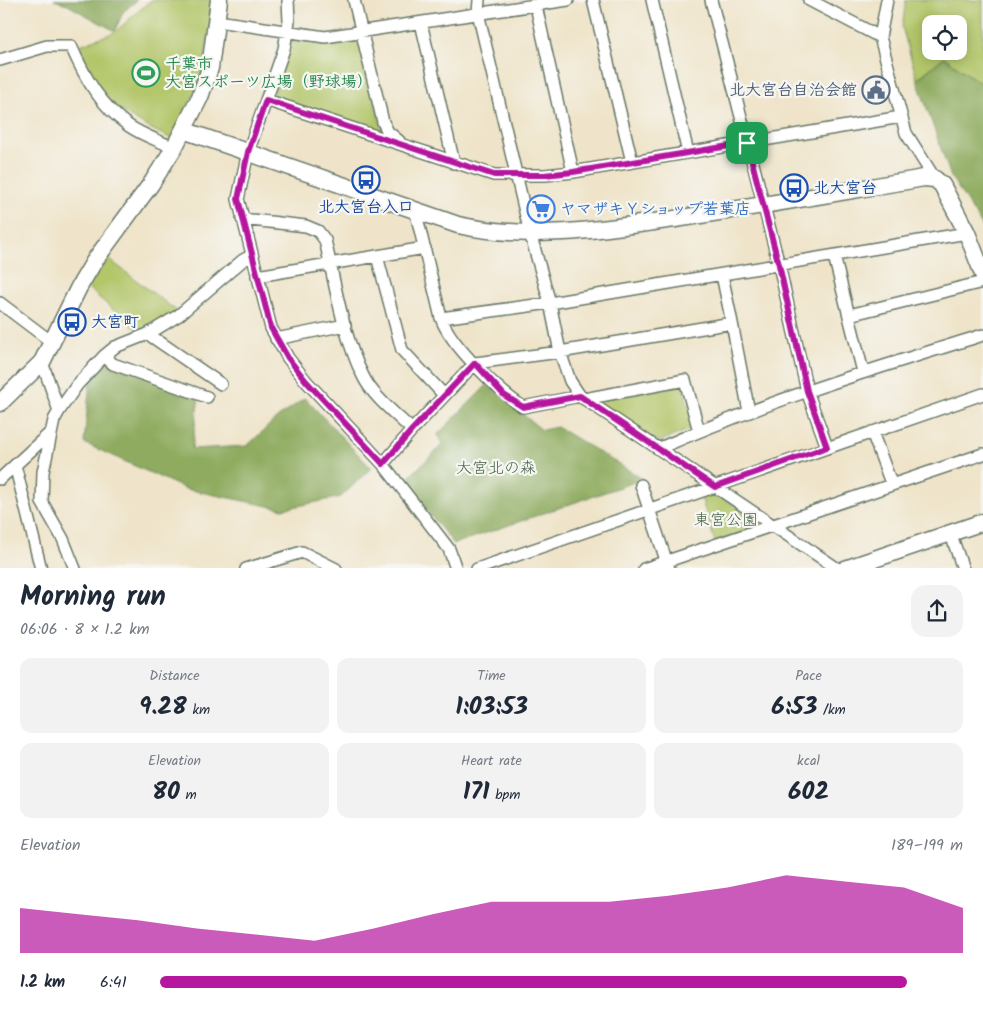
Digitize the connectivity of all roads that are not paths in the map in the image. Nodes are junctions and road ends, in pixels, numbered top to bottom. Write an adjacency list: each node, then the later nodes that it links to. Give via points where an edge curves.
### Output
1 (219, 0): 13 (street)
2 (288, 0): 15 (street)
3 (354, 0): 16 (street)
4 (479, 0): 12 (street)
5 (565, 0): 11 (street)
6 (593, 0): 27 (street)
7 (652, 0): 26 (street)
8 (711, 0): 22 (street)
9 (809, 0): 17 (street)
10 (887, 0): 17 (street)
11 (536, 6): 12 (street); 29 (street)
12 (478, 13): 14 (street); 30 (street)
13 (217, 21): 15 (street); 21 (street, via 210,68 200,98)
14 (421, 24): 16 (street); 28 (street)
15 (287, 32): 16 (street, via 325,37); 19 (street)
16 (361, 32): 23 (street, via 383,122 388,132)
17 (880, 37): 20 (street)
18 (0, 60): 24 (street, via 47,46 71,46 84,76 98,97 130,126)
19 (266, 100): 23 (street); 25 (street)
20 (901, 117): 22 (street); 31 (street, via 906,133)
21 (183, 130): 24 (street); 25 (street)
22 (747, 143): 26 (street); 32 (street)
23 (402, 144): 28 (street)
24 (174, 148): 56 (street, via 152,184 95,260)
25 (248, 152): 33 (street); 34 (street, via 238,199)
26 (688, 153): 27 (street)
27 (632, 162): 29 (street)
28 (454, 163): 30 (street, via 494,175)
29 (573, 172): 30 (street)
30 (517, 176): 35 (street)
31 (935, 179): 32 (street, via 924,178); 36 (street, via 942,185)
32 (762, 206): 35 (street, via 596,231); 42 (street)
33 (415, 209): 35 (street, via 458,225); 37 (street)
34 (242, 219): 38 (street); 41 (street, via 306,226 318,231 325,240)
35 (530, 233): 48 (street)
36 (967, 233): 40 (street); 43 (street)
37 (424, 248): 39 (street); 50 (street)
38 (252, 255): 45 (street); 53 (street, via 179,315)
39 (377, 256): 41 (street); 65 (street, via 402,350)
40 (834, 256): 42 (street); 49 (street)
41 (330, 264): 45 (street); 52 (street)
42 (779, 265): 44 (street); 63 (street)
43 (983, 274)
44 (722, 275): 48 (street); 51 (street)
45 (257, 276): 55 (street)
46 (983, 282): 49 (street)
47 (0, 303): 56 (street)
48 (550, 303): 50 (street); 57 (street)
49 (849, 315): 61 (street)
50 (442, 318): 60 (street, via 454,342)
51 (732, 323): 57 (street); 70 (street)
52 (345, 325): 55 (street); 71 (street, via 363,377)
53 (148, 334): 58 (street, via 115,347); 62 (street)
54 (983, 335): 61 (street)
55 (276, 339): 78 (street, via 306,381)
56 (53, 343): 59 (street)
57 (560, 352): 60 (street); 67 (street, via 570,380)
58 (104, 356): 66 (street, via 113,364); 69 (street)
59 (42, 362): 68 (street); 69 (street)
60 (475, 363): 65 (street); 67 (street, via 504,395 523,407)
61 (863, 372): 63 (street)
62 (221, 384)
63 (807, 391): 70 (street); 75 (street)
64 (983, 394): 74 (street)
65 (444, 395): 71 (street)
66 (207, 397)
67 (582, 397): 72 (street, via 685,380); 76 (street)
68 (0, 403)
69 (59, 411): 73 (street)
70 (749, 412): 72 (street)
71 (412, 430): 78 (street)
72 (699, 431): 76 (street)
73 (51, 432): 79 (street); 91 (street, via 43,472 42,502)
74 (872, 432): 75 (street); 81 (street)
75 (827, 447): 83 (street)
76 (660, 448): 83 (street)
77 (983, 454): 81 (street)
78 (383, 464): 94 (street, via 449,549)
79 (15, 465): 80 (street); 90 (street)
80 (0, 480)
81 (891, 484): 86 (street)
82 (641, 485): 84 (street)
83 (715, 487): 84 (street); 86 (street)
84 (649, 509): 89 (street); 95 (street)
85 (983, 522): 87 (street)
86 (773, 525): 89 (street); 97 (street)
87 (950, 532): 98 (street); 99 (street)
88 (318, 564): 92 (street, via 302,552); 93 (street)
89 (668, 564): 96 (street)
90 (41, 568)
91 (75, 568)
92 (246, 568)
93 (336, 568)
94 (456, 568)
95 (477, 568)
96 (644, 568)
97 (838, 568)
98 (845, 568)
99 (962, 568)

